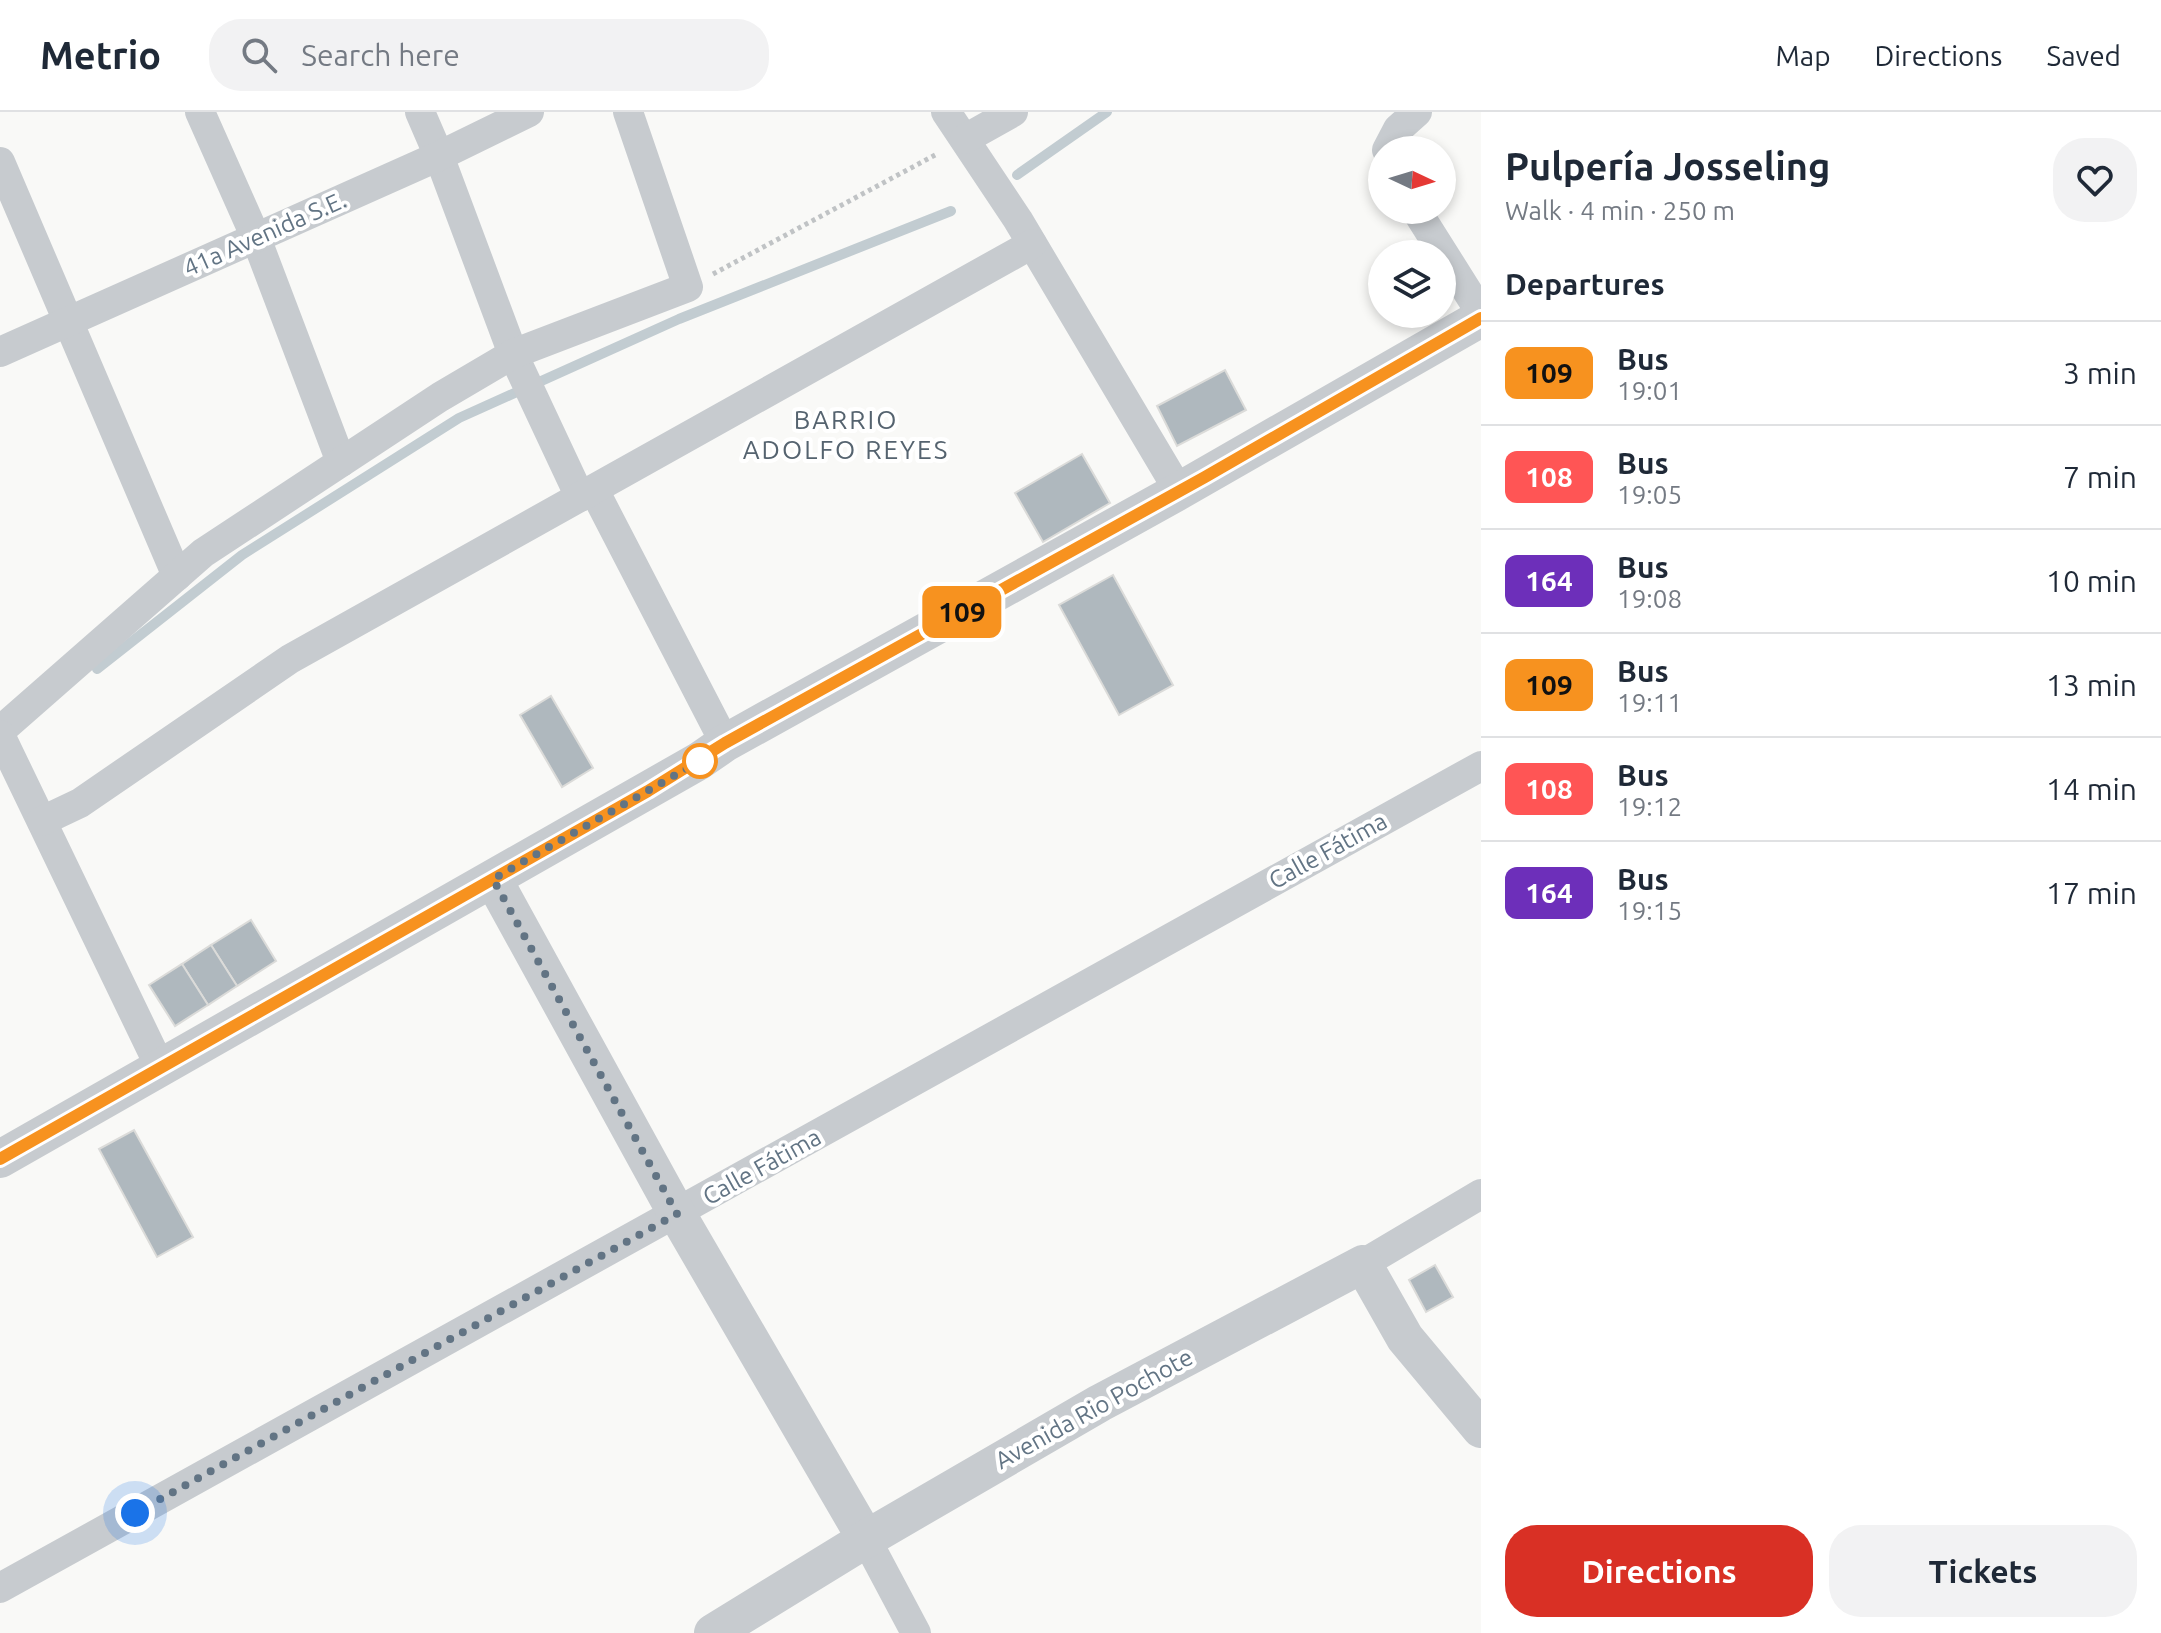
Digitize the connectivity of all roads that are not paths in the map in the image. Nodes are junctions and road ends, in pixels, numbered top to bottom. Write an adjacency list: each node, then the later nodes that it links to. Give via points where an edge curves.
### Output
1 (200, 112): 13 (street)
2 (420, 112): 10 (street)
3 (529, 112): 10 (street, 41a Avenida S.E.)
4 (628, 112): 18 (street, via 688,287)
5 (946, 112): 9 (street)
6 (1013, 112): 9 (street)
7 (1417, 112): 8 (street)
8 (1394, 136)
9 (965, 139): 14 (street)
10 (439, 156): 13 (street, 41a Avenida S.E.); 18 (street)
11 (0, 162): 16 (street)
12 (1425, 224): 15 (street)
13 (256, 238): 16 (street, 41a Avenida S.E.); 19 (street)
14 (1032, 244): 20 (street); 21 (street)
15 (1481, 316): 20 (street)
16 (67, 324): 17 (street, 41a Avenida S.E.); 22 (street)
17 (0, 352)
18 (513, 354): 19 (street); 21 (street)
19 (341, 462): 22 (street, via 203,553)
20 (1179, 491): 24 (street)
21 (587, 494): 24 (street); 26 (street, via 290,659 80,803)
22 (177, 576): 23 (street)
23 (0, 733): 26 (street)
24 (725, 743): 27 (street)
25 (1481, 766): 31 (street, Calle Fátima)
26 (42, 821): 28 (street)
27 (493, 879): 28 (street); 31 (street)
28 (161, 1069): 29 (street)
29 (0, 1159)
30 (1481, 1194): 32 (street, Avenida Rio Pochote)
31 (677, 1214): 34 (street); 35 (street, Calle Fátima)
32 (1363, 1264): 33 (street, via 1405,1338); 34 (street, Avenida Rio Pochote, via 1100,1403)
33 (1481, 1429)
34 (866, 1539): 36 (street, Avenida Rio Pochote); 37 (street)
35 (0, 1588)
36 (713, 1633)
37 (916, 1633)

